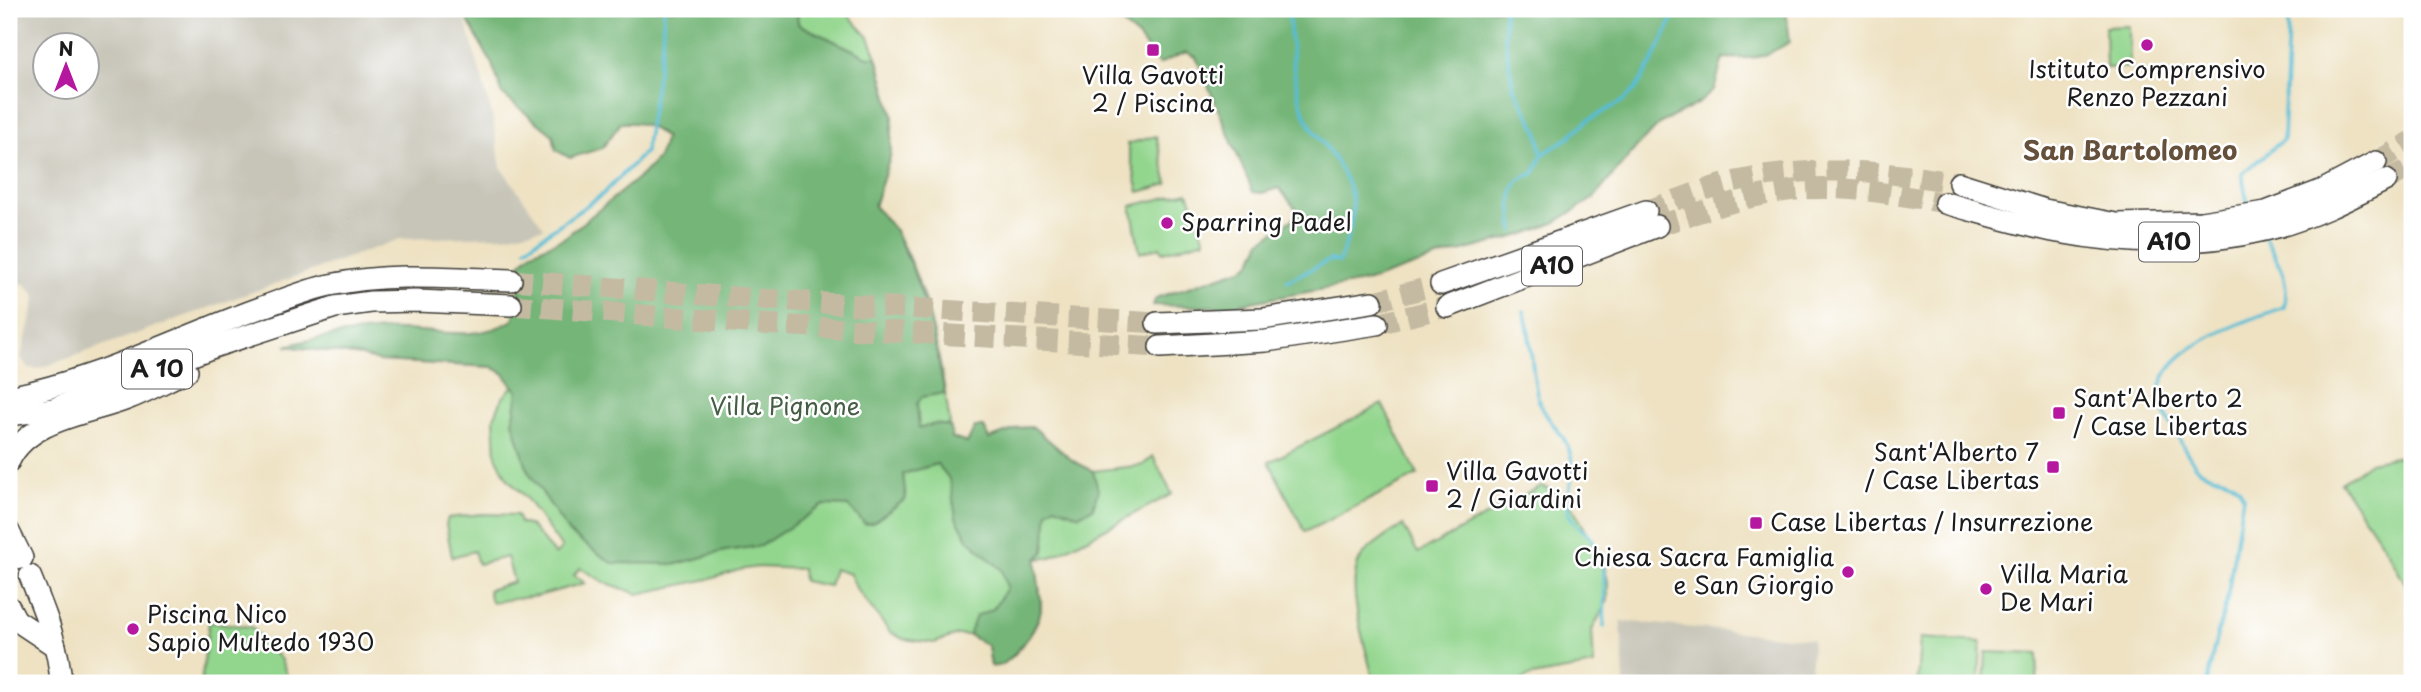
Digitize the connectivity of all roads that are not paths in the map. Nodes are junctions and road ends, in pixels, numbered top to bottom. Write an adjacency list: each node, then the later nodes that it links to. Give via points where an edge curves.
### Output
1 (1959, 183): 2 (highway, A10, via 2045,210 2116,224 2200,222 2266,212 2381,171 2334,206 2271,229 2204,240 2111,241)
2 (1945, 203)
3 (511, 280): 12 (highway, A 10, via 372,278 329,285 209,326 118,365)
4 (1441, 284): 7 (highway, A10, via 1651,218)
5 (1372, 302): 9 (highway, via 1263,319)
6 (510, 305): 8 (highway, A 10, via 371,302)
7 (1447, 307)
8 (303, 317): 13 (highway, A 10, via 53,409); 14 (highway, via 128,399 58,421 30,435)
9 (1157, 323)
10 (1377, 324): 11 (highway, via 1266,341)
11 (1160, 346)
12 (9, 397)
13 (9, 415)
14 (11, 456)
15 (9, 532): 17 (highway)
16 (9, 607): 17 (highway, via 16,620)
17 (55, 646): 18 (highway)
18 (61, 683)

